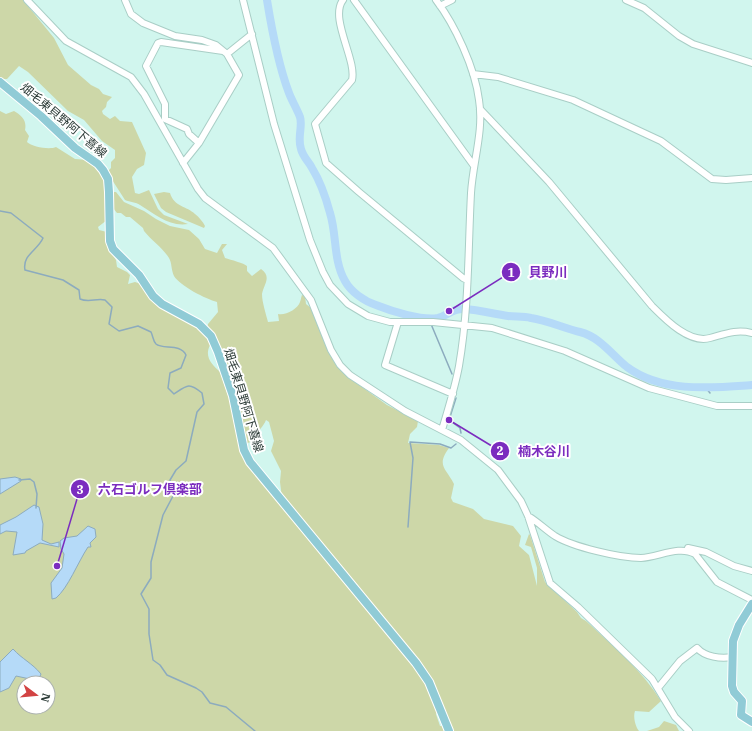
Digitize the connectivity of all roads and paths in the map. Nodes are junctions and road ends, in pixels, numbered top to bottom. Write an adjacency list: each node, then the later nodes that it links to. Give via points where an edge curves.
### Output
1 (27, 0): 17 (street, via 66,41 131,77 144,94)
2 (124, 0): 11 (street, via 131,14 143,24 175,36 202,40)
3 (243, 0): 10 (street)
4 (344, 0): 20 (street, via 340,7 342,28 354,72 352,80 316,124 326,163)
5 (354, 0): 18 (street)
6 (436, 0): 9 (street)
7 (452, 0): 9 (street)
8 (626, 0): 12 (street, via 644,8 693,44)
9 (440, 6): 13 (street, via 450,22)
10 (252, 34): 11 (street); 21 (street, via 288,170 323,272 337,294 357,310 368,316)
11 (226, 52): 16 (street, via 239,75); 16 (street, via 161,42 158,43 146,66 165,104 166,119 187,129)
12 (752, 63)
13 (473, 74): 15 (street); 19 (street, via 498,77 573,100 661,141 712,179)
14 (0, 82): 35 (main road, 畑毛東貝野阿下喜線, via 74,148 103,170 108,179 110,241 113,249 139,275 162,304 199,324 211,336 233,396 244,450 250,462 416,663 429,682)
15 (480, 108): 18 (street, via 481,125); 23 (street, via 549,182 670,325 703,339 735,331)
16 (199, 143): 17 (street)
17 (183, 163): 26 (street, via 205,198 273,248 280,257 311,300 331,350 340,365 350,375 405,411)
18 (474, 166): 20 (street)
19 (752, 178)
20 (468, 280): 22 (street)
21 (398, 322): 22 (street); 24 (street, via 385,365)
22 (464, 324): 24 (street); 25 (street, via 492,328 558,349 655,390 717,406)
23 (752, 333)
24 (453, 394): 26 (street)
25 (752, 406)
26 (442, 430): 27 (street, via 474,449 498,470)
27 (528, 516): 28 (street, via 556,536 581,547 640,558); 33 (street, via 550,583 595,623)
28 (680, 550): 29 (street, via 687,548 702,551 734,566); 30 (street, via 695,554 717,582)
29 (752, 571)
30 (752, 600)
31 (752, 604): 32 (main road, via 734,636)
32 (732, 657): 33 (street, via 709,655 697,648 680,662); 34 (main road, via 732,689 742,701 741,715)
33 (658, 688): 36 (street, via 676,717)
34 (752, 722)
35 (449, 731)
36 (689, 731)

